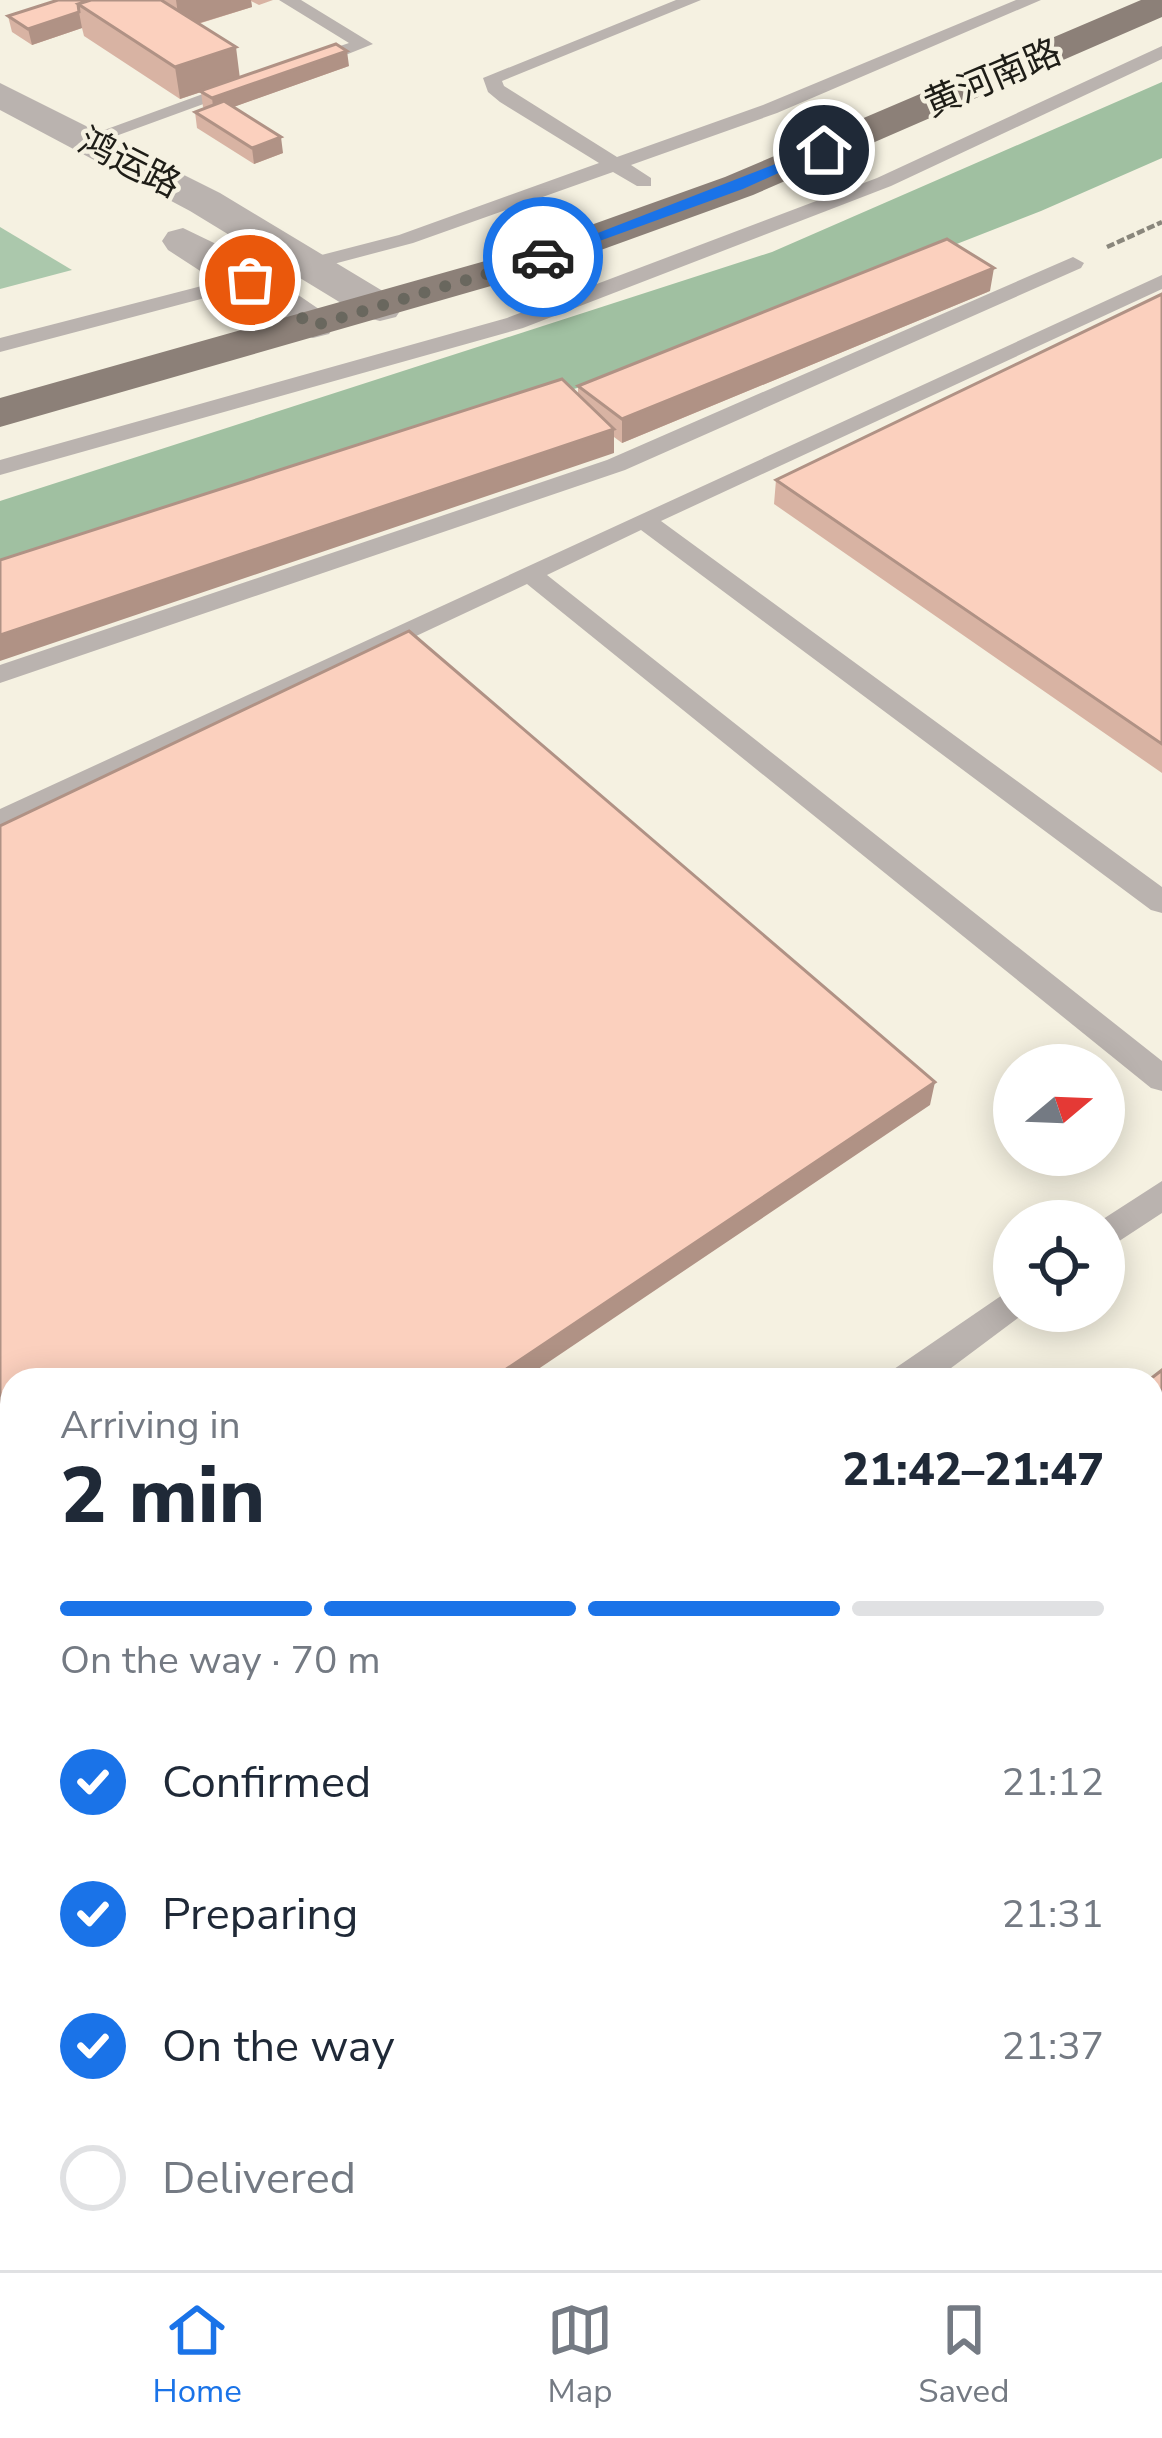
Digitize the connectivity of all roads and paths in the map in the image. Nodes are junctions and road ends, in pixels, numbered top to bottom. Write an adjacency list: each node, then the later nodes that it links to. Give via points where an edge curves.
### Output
1 (289, 0): 7 (lane, via 364,44)
2 (692, 0): 11 (lane, via 492,78 507,98)
3 (1032, 0): 11 (lane)
4 (1099, 0): 11 (main road, 黄河南路)
5 (1162, 4): 18 (main road, 黄河南路, via 739,186)
6 (1162, 52): 23 (lane, via 884,182 515,323)
7 (279, 74)
8 (257, 81): 10 (lane)
9 (0, 95): 10 (street, 鸿运路)
10 (87, 140): 15 (street, 鸿运路)
11 (631, 174): 15 (main road, 黄河南路)
12 (144, 220): 17 (street, 鸿运路)
13 (1162, 222): 14 (path)
14 (1073, 263): 26 (lane, via 616,465)
15 (328, 273): 17 (main road, 黄河南路); 18 (street, 鸿运路)
16 (1162, 281): 24 (lane)
17 (262, 288): 19 (street, 鸿运路); 20 (lane); 21 (main road, 黄河南路)
18 (380, 308): 19 (main road, 黄河南路)
19 (313, 326): 22 (main road, 黄河南路)
20 (0, 345)
21 (0, 370)
22 (0, 413)
23 (0, 468)
24 (643, 520): 25 (lane); 28 (lane)
25 (529, 573): 27 (lane); 29 (lane)
26 (0, 674)
27 (0, 821)
28 (1162, 902)
29 (1162, 1079)
30 (1162, 1195): 31 (lane)
31 (1125, 1222)
32 (993, 1317): 33 (lane)
33 (923, 1368)

